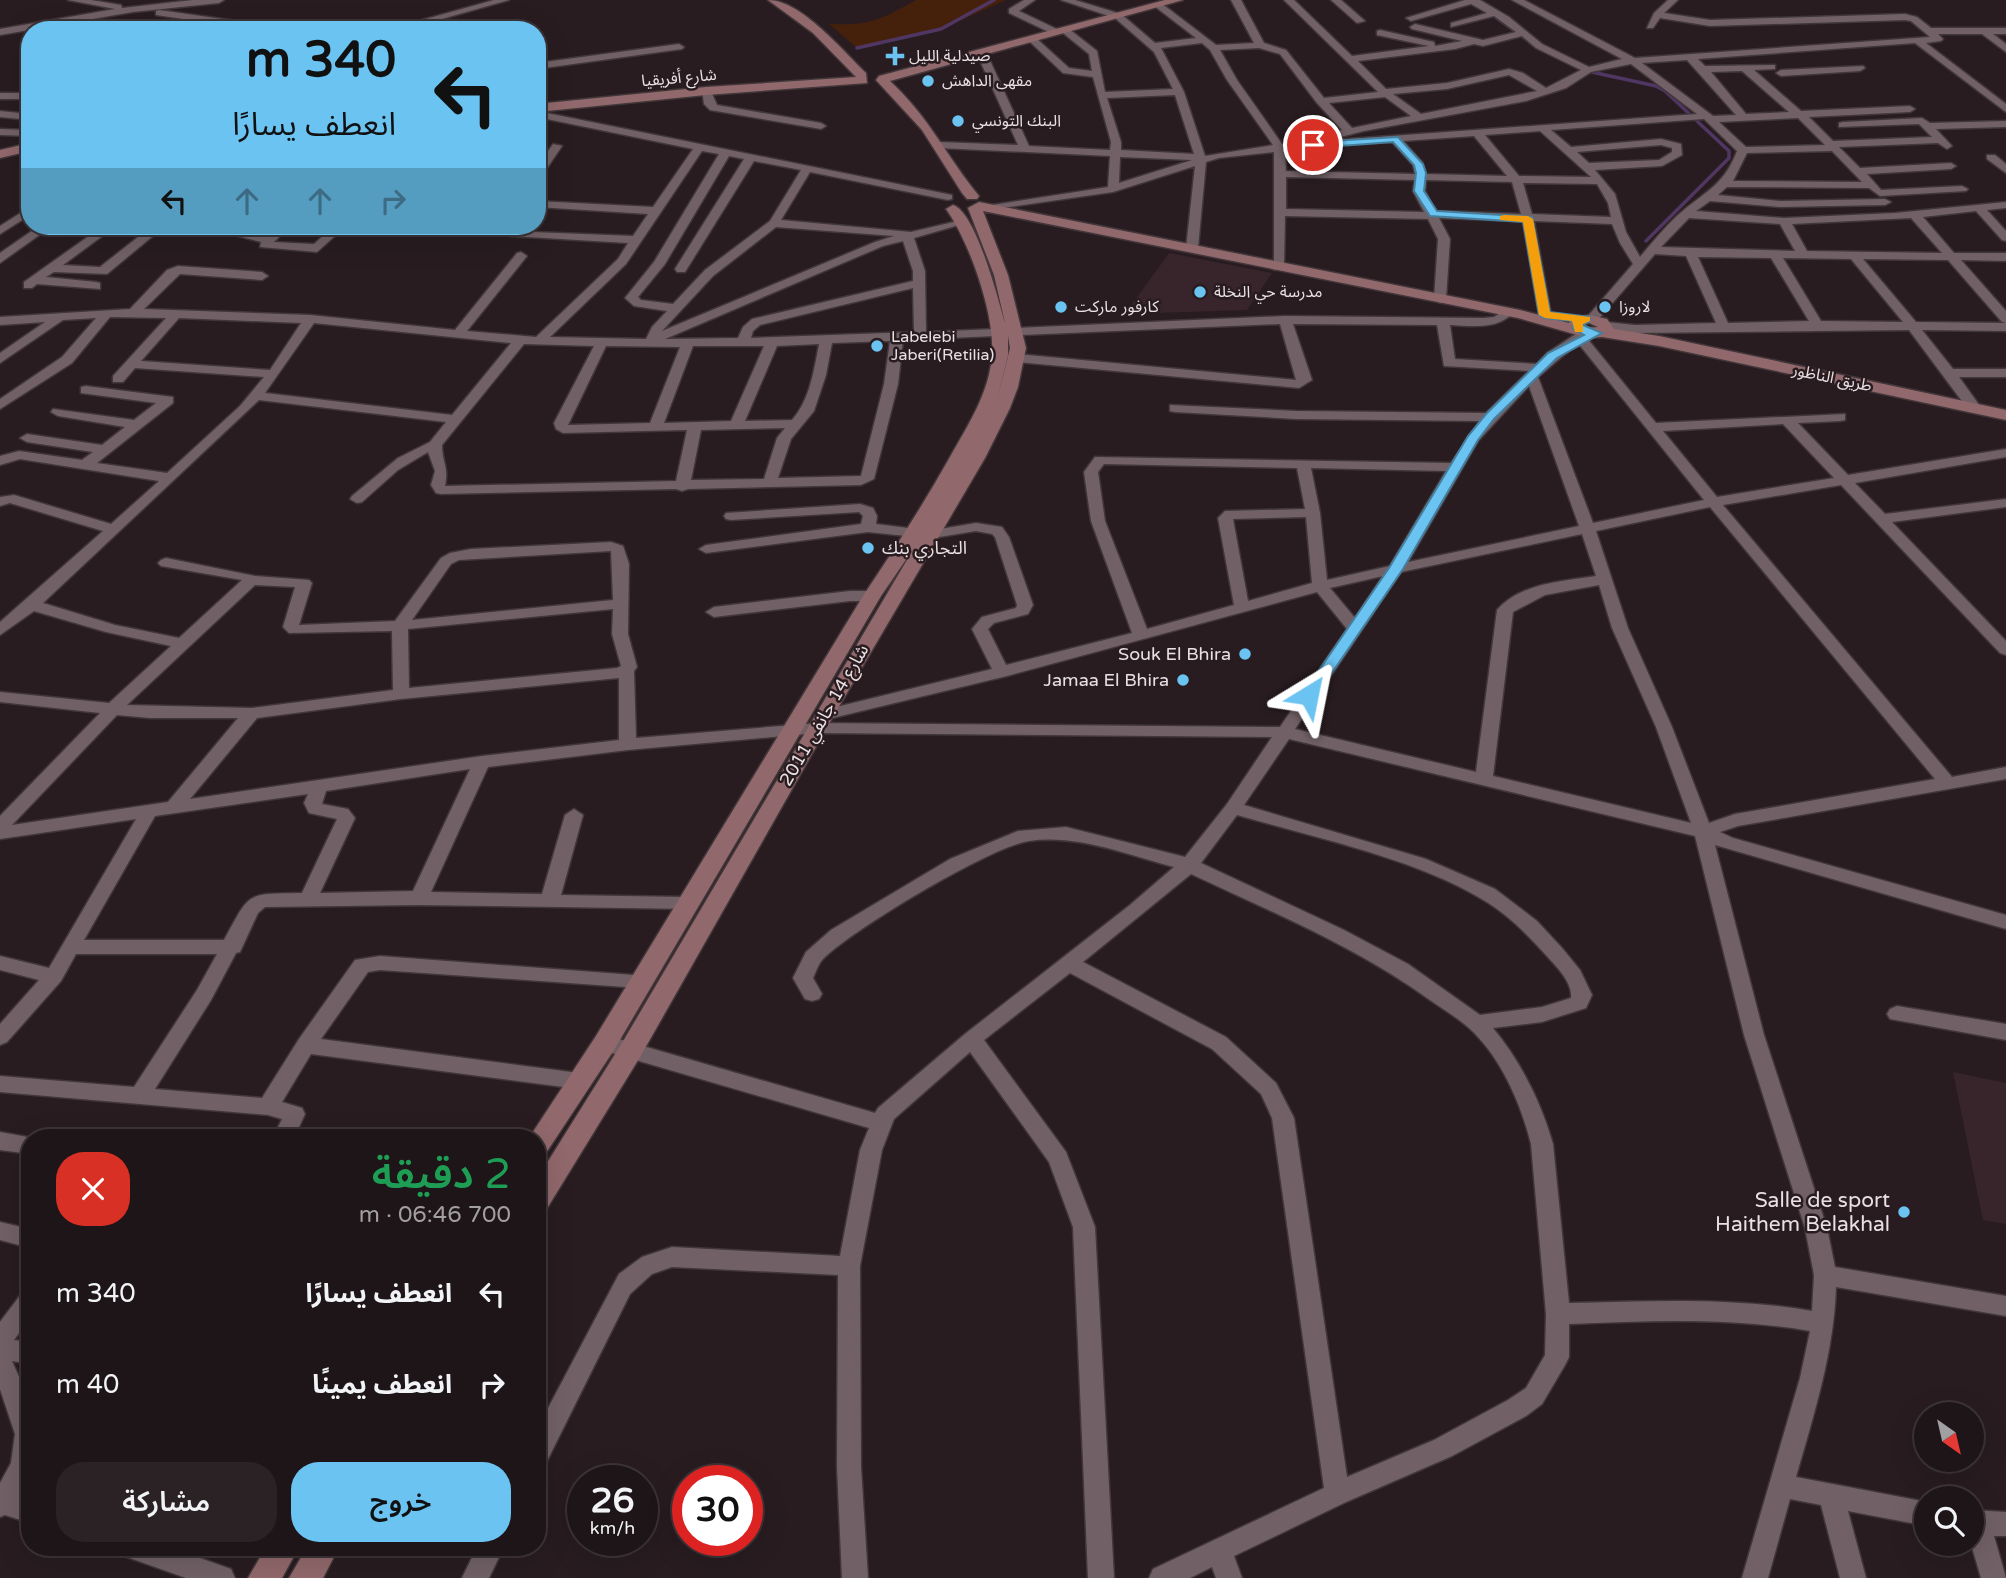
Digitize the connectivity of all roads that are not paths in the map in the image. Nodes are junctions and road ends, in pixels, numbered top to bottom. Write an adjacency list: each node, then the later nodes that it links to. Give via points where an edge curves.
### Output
1 (73, 0): 17 (street)
2 (213, 0): 3 (street); 17 (street)
3 (219, 0)
4 (504, 0): 23 (street)
5 (773, 0): 57 (main road, شارع 14 جانفي 2011, via 817,31)
6 (788, 0): 56 (main road, شارع 14 جانفي 2011)
7 (1030, 0): 32 (street, via 1012,11)
8 (1066, 0): 18 (street)
9 (1177, 0): 16 (main road)
10 (1236, 0): 39 (street)
11 (1289, 0): 47 (street)
12 (1336, 0): 24 (street)
13 (1473, 0): 19 (street); 36 (street, via 1413,23)
14 (1517, 0): 48 (street)
15 (1673, 0): 20 (street)
16 (1158, 5): 18 (main road); 38 (street)
17 (133, 9): 21 (street); 22 (street)
18 (1121, 11): 32 (main road); 41 (street)
19 (1496, 13): 25 (street); 34 (street)
20 (1657, 15): 26 (street); 28 (street, via 1710,23 1905,17)
21 (64, 21)
22 (216, 21)
23 (425, 21)
24 (1360, 21)
25 (1454, 24)
26 (1650, 26)
27 (21, 28): 31 (street)
28 (1930, 31): 29 (street); 37 (street, via 1937,39)
29 (1984, 31): 30 (street); 43 (street)
30 (2006, 31)
31 (0, 32)
32 (1062, 32): 35 (main road); 55 (street, via 1094,53)
33 (1380, 33): 42 (street)
34 (1524, 33): 36 (street); 53 (street, via 1539,46)
35 (1033, 40): 45 (main road); 55 (street, via 1066,71)
36 (1473, 41): 42 (street)
37 (1918, 41): 44 (street); 68 (street)
38 (1210, 44): 39 (street); 41 (street); 92 (street)
39 (1260, 45): 66 (street, via 1283,52)
40 (679, 47): 49 (street)
41 (1154, 47): 60 (street)
42 (1445, 47): 47 (street)
43 (2006, 49)
44 (1754, 53): 46 (street); 54 (street)
45 (982, 54): 56 (main road); 91 (street)
46 (1689, 56): 48 (street); 52 (street)
47 (1350, 59): 62 (street)
48 (1632, 60): 53 (street); 75 (street)
49 (546, 65)
50 (1745, 68): 52 (street); 54 (street); 71 (street)
51 (1860, 68): 54 (street)
52 (1703, 69): 76 (street)
53 (1588, 70): 61 (street)
54 (1777, 70): 58 (street)
55 (1097, 75): 63 (street)
56 (880, 76): 57 (main road); 87 (main road, شارع 14 جانفي 2011)
57 (863, 78): 59 (main road, شارع أفريقيا); 119 (main road, شارع 14 جانفي 2011, via 892,103)
58 (1798, 85)
59 (706, 91): 67 (main road, شارع أفريقيا); 78 (street, via 714,108)
60 (1179, 92): 63 (street); 101 (street)
61 (1546, 92): 62 (street, via 1509,72); 74 (street)
62 (1386, 93): 66 (street); 74 (street)
63 (1101, 95): 98 (street)
64 (21, 96): 65 (street)
65 (2, 97)
66 (1321, 101): 82 (street)
67 (546, 107)
68 (2005, 108)
69 (1910, 109): 71 (street)
70 (0, 114): 72 (street)
71 (1800, 115): 76 (street); 79 (street)
72 (21, 116)
73 (546, 116): 90 (street)
74 (1418, 117): 82 (street)
75 (1709, 118): 76 (street); 81 (street); 95 (street)
76 (1744, 118)
77 (2006, 124): 80 (street)
78 (821, 126)
79 (1811, 126): 80 (street, via 1916,121); 89 (street)
80 (1928, 126): 89 (street, via 1944,143)
81 (1542, 128): 85 (street); 94 (street)
82 (1349, 131): 92 (street)
83 (0, 132): 84 (street)
84 (21, 133)
85 (1477, 133): 86 (street); 111 (street)
86 (1395, 139): 92 (street); 110 (street, via 1418,164)
87 (939, 145): 91 (street); 119 (main road, شارع 14 جانفي 2011, via 961,186)
88 (557, 146): 102 (street)
89 (1832, 146): 95 (street); 107 (street)
90 (699, 147): 96 (street); 122 (street)
91 (1024, 147): 98 (street)
92 (1283, 147): 101 (street); 109 (street)
93 (21, 149): 97 (main road)
94 (1569, 149): 104 (street); 104 (street, via 1661,142 1677,146 1678,153 1662,163)
95 (1742, 150): 108 (street)
96 (726, 152): 100 (street); 156 (street)
97 (0, 154)
98 (1117, 154): 101 (street); 114 (street)
99 (1991, 157): 106 (street)
100 (750, 158): 105 (street); 160 (street)
101 (1200, 158): 114 (street); 145 (street)
102 (546, 162)
103 (1951, 166): 107 (street)
104 (1584, 167): 112 (street)
105 (807, 169): 119 (street); 132 (street)
106 (2006, 170)
107 (1859, 172): 108 (street); 116 (street)
108 (1735, 173): 113 (street)
109 (1281, 174): 110 (street); 123 (street)
110 (1420, 179): 111 (street); 126 (street, via 1419,191)
111 (1517, 180): 112 (street); 129 (street)
112 (1601, 181): 130 (street, via 1614,203)
113 (1724, 184): 116 (street); 117 (street)
114 (1113, 189): 119 (street)
115 (1962, 189): 116 (street)
116 (1879, 193): 117 (street, via 1781,204); 128 (street)
117 (1709, 198): 124 (street)
118 (546, 205): 122 (street)
119 (964, 205): 134 (street); 145 (main road); 183 (main road, شارع 14 جانفي 2011, via 1001,275)
120 (2006, 205): 121 (street)
121 (1980, 209): 125 (street); 142 (street)
122 (657, 211): 144 (street)
123 (1278, 212): 126 (street); 158 (street)
124 (1686, 214): 131 (street); 146 (street)
125 (1914, 214): 128 (street); 152 (street)
126 (1434, 215): 129 (street); 165 (street, via 1444,239)
127 (21, 216): 133 (street)
128 (1895, 216): 131 (street)
129 (1528, 219): 130 (street); 172 (street)
130 (1617, 221): 157 (street, via 1624,243)
131 (1784, 221): 150 (street)
132 (774, 223): 134 (street); 161 (street)
133 (0, 231)
134 (907, 234): 163 (street); 191 (street)
135 (33, 235): 154 (street)
136 (97, 235): 159 (street)
137 (148, 235): 159 (street, via 103,271)
138 (245, 235): 143 (street)
139 (274, 235): 143 (street)
140 (331, 235): 143 (street, via 317,248 264,245)
141 (546, 235): 144 (street)
142 (2006, 238)
143 (269, 240)
144 (637, 240): 155 (street)
145 (1192, 248): 158 (main road)
146 (1652, 250): 147 (street); 157 (street)
147 (1691, 253): 149 (street); 180 (street)
148 (522, 256): 185 (street)
149 (1776, 256): 150 (street); 178 (street)
150 (1804, 256): 151 (street)
151 (1855, 256): 152 (street); 179 (street)
152 (1953, 257): 153 (street); 174 (street)
153 (2006, 257)
154 (0, 258)
155 (622, 261): 156 (street); 189 (street)
156 (659, 264): 160 (street); 166 (street, via 632,300)
157 (1639, 264): 182 (street)
158 (1278, 267): 165 (main road)
159 (51, 268): 164 (street, via 32,282)
160 (681, 269): 161 (street)
161 (709, 273): 166 (street)
162 (262, 276): 167 (street, via 178,270)
163 (920, 283): 186 (street); 195 (street, via 756,322)
164 (96, 286)
165 (1440, 299): 169 (main road)
166 (675, 308): 191 (street)
167 (134, 312): 168 (street); 170 (street)
168 (107, 313): 171 (street); 207 (street, via 66,360)
169 (1514, 313): 172 (main road); 177 (street, via 1490,321); 182 (main road)
170 (176, 314): 173 (street); 198 (street)
171 (63, 315): 176 (street); 197 (street)
172 (1545, 315): 182 (main road)
173 (310, 318): 185 (street); 202 (street)
174 (2006, 319)
175 (1285, 320): 177 (street); 183 (street); 206 (street, via 1304,380)
176 (0, 321)
177 (1443, 323): 199 (street, via 1449,363)
178 (1817, 325): 179 (street); 180 (street)
179 (1909, 325): 181 (street); 200 (street)
180 (1723, 326): 184 (street)
181 (2006, 327)
182 (1594, 328): 184 (main road, طريق الناظور); 199 (street); 220 (street)
183 (1007, 332): 186 (street); 196 (main road, شارع 14 جانفي 2011); 244 (main road, شارع 14 جانفي 2011, via 987,406)
184 (1654, 334): 209 (main road, طريق الناظور)
185 (457, 335): 190 (street)
186 (920, 335): 187 (street)
187 (897, 336): 188 (street); 232 (street, via 891,384 867,479)
188 (826, 339): 193 (street); 216 (street, via 807,411)
189 (540, 340): 190 (street); 192 (street)
190 (520, 341): 214 (street)
191 (650, 341): 192 (street); 194 (street)
192 (602, 342): 221 (street, via 561,427)
193 (772, 342): 195 (street); 218 (street)
194 (688, 343): 195 (street); 221 (street)
195 (743, 343)
196 (1017, 358): 206 (street); 244 (main road, شارع 14 جانفي 2011, via 994,426)
197 (0, 359)
198 (131, 365): 202 (street); 203 (street)
199 (1542, 368): 212 (street); 242 (street)
200 (1952, 373): 201 (street); 209 (street)
201 (2006, 373)
202 (274, 374): 205 (street)
203 (118, 379)
204 (86, 390): 217 (street, via 168,400)
205 (257, 396): 214 (street); 230 (street)
206 (1280, 398): 208 (street); 212 (street)
207 (0, 405)
208 (1175, 408)
209 (1975, 409): 211 (main road, طريق الناظور)
210 (58, 412): 217 (street)
211 (2006, 415)
212 (1490, 417): 229 (street)
213 (1840, 417): 215 (street)
214 (455, 419): 223 (street)
215 (1787, 420): 220 (street); 231 (street)
216 (796, 424): 218 (street); 232 (street, via 784,438)
217 (139, 425): 224 (street)
218 (736, 426): 219 (street)
219 (695, 427): 221 (street); 233 (street)
220 (1656, 427): 236 (street)
221 (655, 428)
222 (27, 438): 224 (street)
223 (436, 445): 233 (street, via 442,471 440,490); 234 (street, via 403,459)
224 (106, 450): 228 (street)
225 (2006, 453): 231 (street)
226 (0, 461): 228 (street, via 19,455)
227 (1303, 464): 229 (street); 238 (street); 259 (street, via 1113,459 1095,465 1091,472 1098,521)
228 (84, 466): 230 (street)
229 (1454, 467): 247 (street)
230 (170, 478): 243 (street)
231 (1842, 479): 236 (street); 240 (street)
232 (770, 483): 233 (street)
233 (682, 487)
234 (358, 499)
235 (0, 502): 243 (street, via 9,498)
236 (1713, 502): 242 (street); 275 (street)
237 (2006, 503): 240 (street)
238 (1313, 513): 250 (street); 254 (street, via 1225,517)
239 (731, 516): 241 (street, via 860,508 870,516)
240 (1880, 519): 261 (street)
241 (868, 528): 244 (street); 245 (street)
242 (1588, 529): 247 (street); 249 (street)
243 (114, 530): 253 (street)
244 (924, 533): 251 (main road, شارع 14 جانفي 2011); 263 (street, via 976,527 997,530 1002,537 1025,605 1023,611 988,621 980,629); 268 (main road, شارع 14 جانفي 2011)
245 (706, 550)
246 (166, 563): 248 (street)
247 (1396, 569): 250 (street); 257 (street)
248 (251, 580): 256 (street, via 304,583 291,627 295,630); 260 (street)
249 (1604, 580): 274 (street, via 1545,589 1521,597 1505,610); 282 (street)
250 (1320, 586): 254 (street); 257 (street)
251 (873, 596): 255 (street); 269 (main road, شارع 14 جانفي 2011)
252 (620, 604): 256 (street); 256 (street, via 621,564 616,547 471,553 446,561); 262 (street)
253 (32, 605): 258 (street); 260 (street)
254 (1242, 608): 259 (street)
255 (714, 611)
256 (400, 626): 264 (street)
257 (1355, 629): 270 (street)
258 (0, 630)
259 (1141, 635): 263 (street)
260 (184, 644): 266 (street)
261 (2006, 650)
262 (627, 672): 264 (street); 271 (street)
263 (1001, 672): 268 (street)
264 (401, 694): 267 (street)
265 (0, 697): 266 (street)
266 (111, 710): 267 (street); 281 (street)
267 (252, 713): 277 (street)
268 (820, 721): 269 (street); 270 (street); 304 (main road, شارع 14 جانفي 2011)
269 (794, 729): 271 (street); 288 (main road, شارع 14 جانفي 2011)
270 (1284, 732): 274 (street); 278 (street)
271 (628, 744): 272 (street)
272 (482, 762): 276 (street); 285 (street)
273 (2006, 774): 275 (street)
274 (1484, 780): 282 (street)
275 (1947, 782): 282 (street, via 1735,820)
276 (318, 786): 277 (street); 286 (street, via 313,803 316,809 342,813 346,818)
277 (175, 806): 279 (street)
278 (1233, 808): 284 (street); 298 (street, via 1438,869 1477,886 1535,929 1573,972 1582,995 1579,1003)
279 (150, 810): 283 (street); 290 (street)
280 (574, 815): 287 (street)
281 (0, 827)
282 (1703, 832): 289 (street, via 1727,843); 318 (street, via 1754,1035 1816,1228)
283 (0, 833)
284 (1189, 864): 293 (street); 296 (street, via 1066,833 1009,839 956,864 823,947 803,978); 298 (street, via 1390,963)
285 (419, 898): 286 (street); 287 (street)
286 (308, 899): 291 (street, via 254,904)
287 (550, 900): 288 (street)
288 (686, 904): 295 (main road, شارع 14 جانفي 2011)
289 (2006, 922)
290 (73, 947): 291 (street); 294 (street)
291 (233, 947): 307 (street)
292 (0, 962): 294 (street)
293 (1068, 963): 301 (street); 331 (street, via 1219,1043 1269,1089 1283,1118)
294 (54, 976): 300 (street)
295 (640, 981): 302 (main road, شارع 14 جانفي 2011); 303 (street, via 362,965)
296 (812, 994)
297 (1897, 1014): 299 (street)
298 (1477, 1023): 321 (street, via 1506,1058 1536,1122)
299 (2006, 1032)
300 (0, 1037)
301 (972, 1039): 309 (street, via 891,1108); 349 (street, via 1058,1158 1084,1227)
302 (605, 1043): 304 (street); 305 (main road, شارع 14 جانفي 2011)
303 (306, 1045): 305 (street); 308 (street)
304 (631, 1050): 309 (street); 314 (main road, شارع 14 جانفي 2011)
305 (579, 1081): 311 (main road, شارع 14 جانفي 2011)
306 (0, 1084): 307 (street)
307 (140, 1095): 308 (street)
308 (268, 1107): 310 (street, via 295,1114)
309 (879, 1124): 317 (street)
310 (288, 1129)
311 (546, 1132)
312 (0, 1141): 313 (street)
313 (21, 1144)
314 (546, 1187)
315 (0, 1231): 316 (street)
316 (21, 1237)
317 (849, 1266): 328 (street, via 671,1257 652,1261 622,1287); 348 (street, via 849,1467)
318 (1825, 1275): 319 (street); 322 (street)
319 (2006, 1306)
320 (21, 1312): 323 (street)
321 (1558, 1314): 322 (street, via 1764,1313); 331 (street, via 1557,1357 1534,1396 1443,1448)
322 (1823, 1323): 330 (street)
323 (0, 1340)
324 (0, 1349): 325 (street)
325 (21, 1352)
326 (0, 1362): 327 (street)
327 (21, 1414)
328 (546, 1437)
329 (21, 1473): 333 (street)
330 (1782, 1486): 332 (street); 352 (street)
331 (1337, 1494): 339 (street)
332 (1830, 1496): 335 (street); 353 (street)
333 (1, 1503): 334 (street)
334 (21, 1509)
335 (1914, 1512)
336 (1984, 1523): 337 (street)
337 (2006, 1524)
338 (1984, 1549): 354 (street)
339 (1220, 1552): 350 (street); 351 (street)
340 (159, 1556): 344 (street)
341 (278, 1556): 345 (main road)
342 (318, 1556): 346 (main road)
343 (486, 1556): 347 (street)
344 (222, 1578)
345 (264, 1578)
346 (305, 1578)
347 (475, 1578)
348 (855, 1578)
349 (1101, 1578)
350 (1162, 1578)
351 (1229, 1578)
352 (1755, 1578)
353 (1853, 1578)
354 (1994, 1578)

